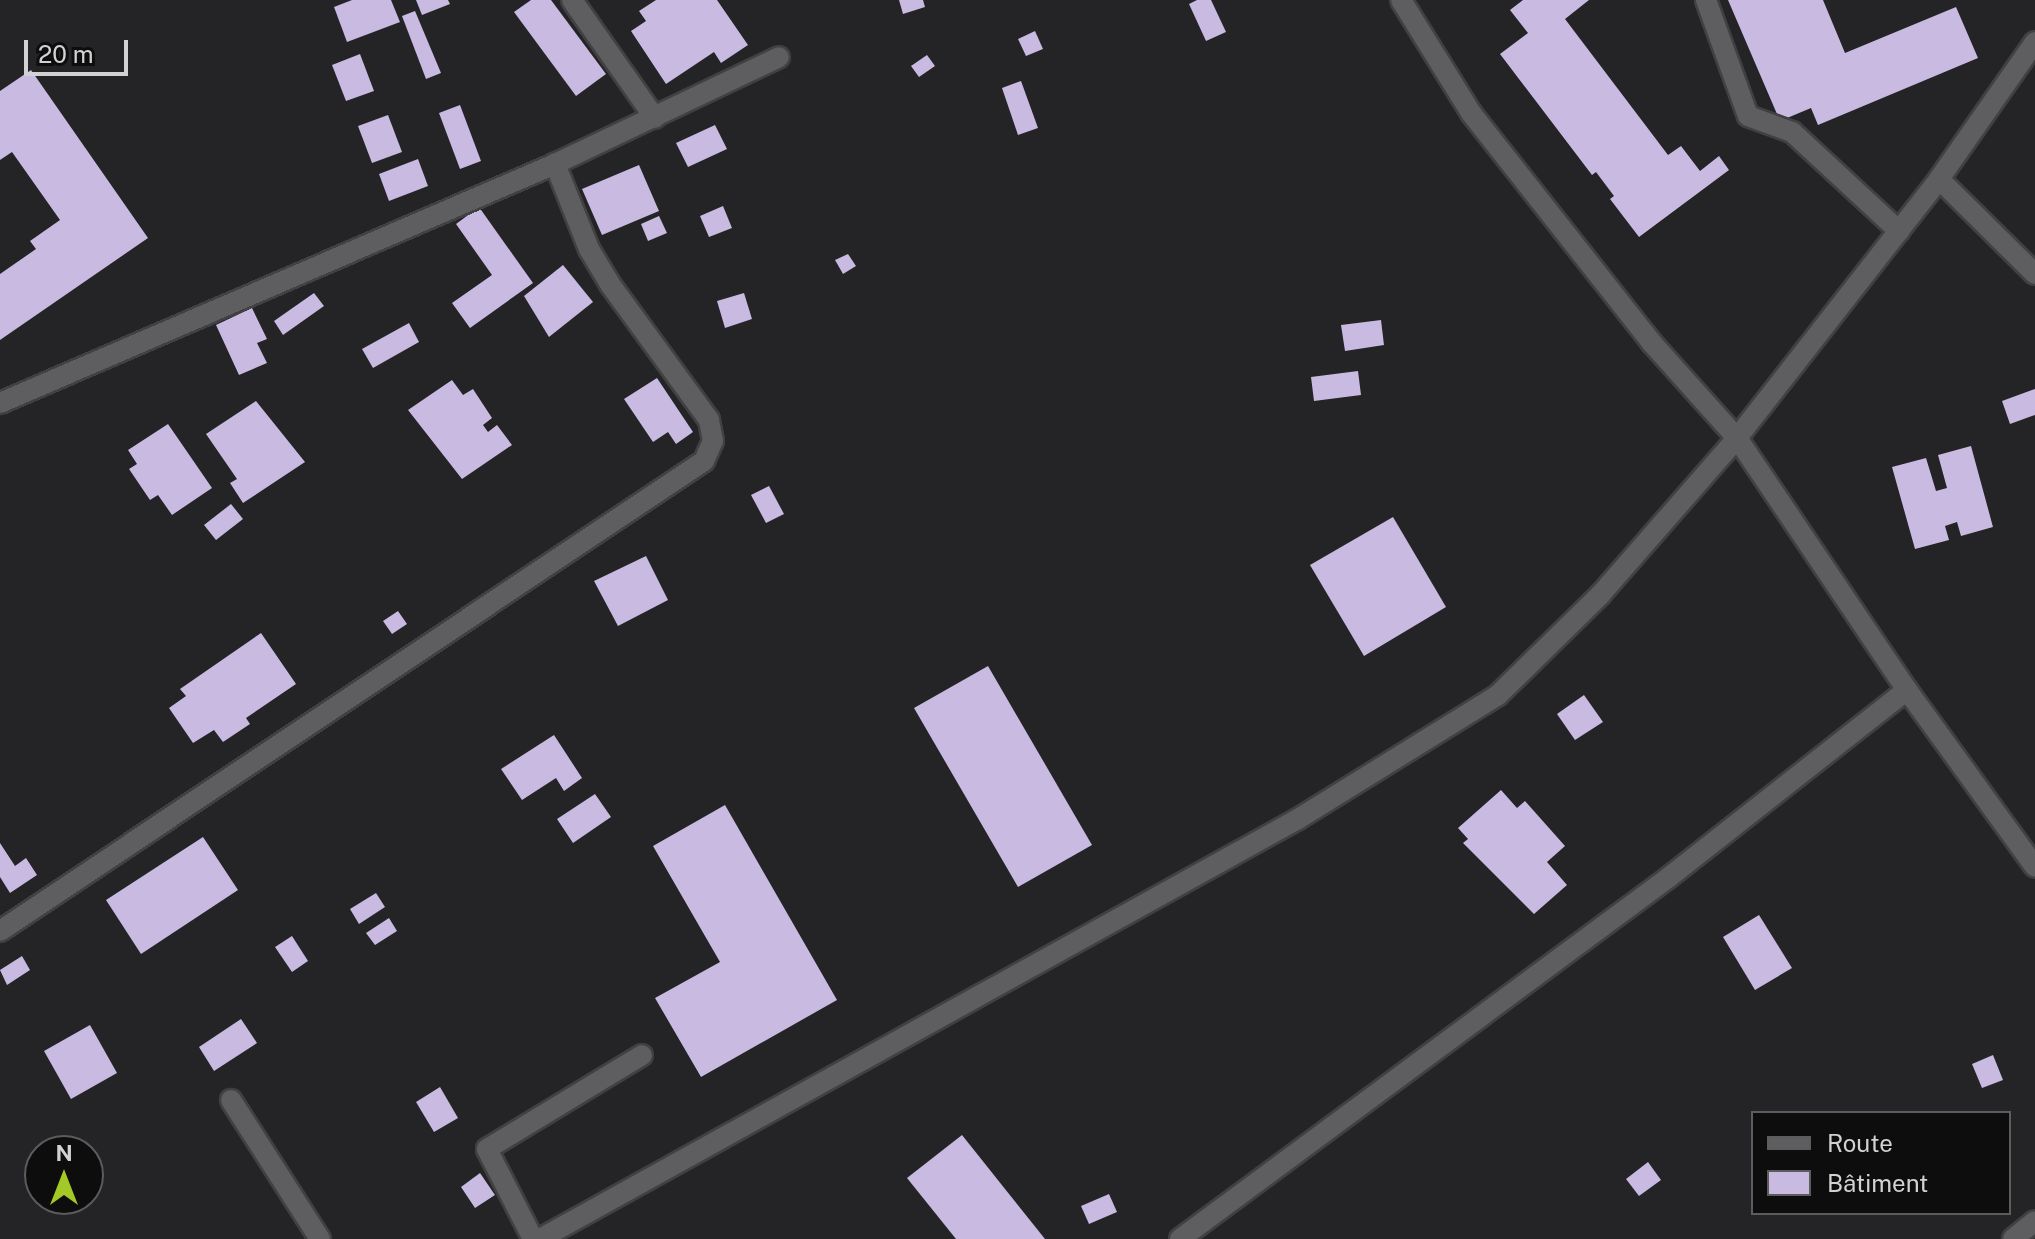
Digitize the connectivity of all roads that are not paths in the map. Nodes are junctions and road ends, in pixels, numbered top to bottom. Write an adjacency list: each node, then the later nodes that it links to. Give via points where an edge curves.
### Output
1 (572, 0): 6 (street)
2 (1401, 0): 12 (street, via 1471,113 1652,343)
3 (1706, 0): 9 (street, via 1748,116 1792,132)
4 (2035, 42): 8 (street)
5 (779, 57): 6 (street)
6 (655, 118): 7 (street)
7 (555, 164): 11 (street); 15 (street, via 589,249 610,284 709,420 713,441 704,461)
8 (1939, 179): 9 (street); 10 (street)
9 (1899, 231): 12 (street)
10 (2035, 274)
11 (0, 403)
12 (1737, 438): 13 (street); 21 (street, via 1601,594 1498,695 1443,734)
13 (1907, 690): 14 (street); 22 (street, via 1668,878)
14 (2035, 867)
15 (0, 931)
16 (642, 1055): 20 (street, via 487,1149)
17 (231, 1100): 19 (street)
18 (2035, 1221): 23 (street)
19 (320, 1239)
20 (533, 1239)
21 (540, 1239)
22 (1180, 1239)
23 (2013, 1239)

